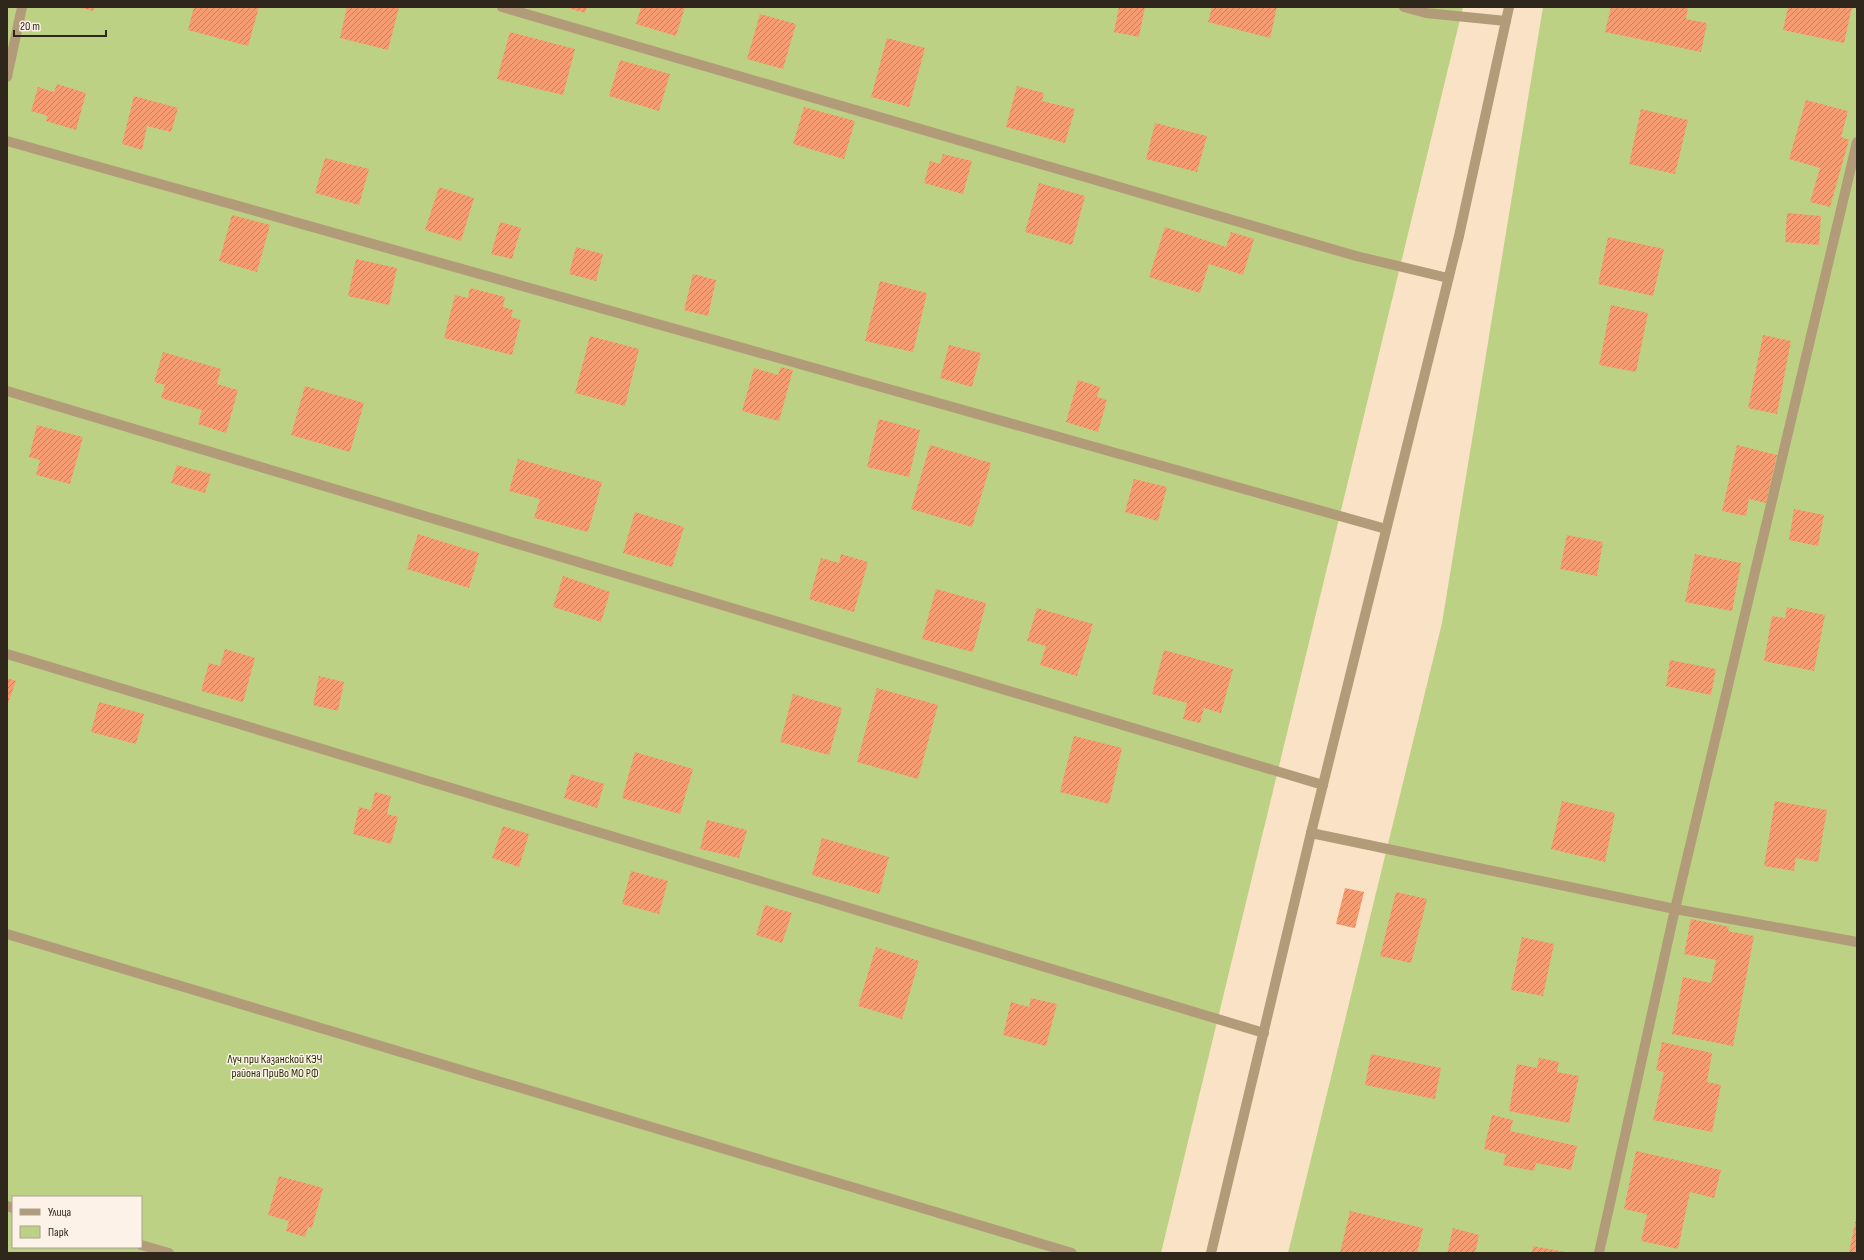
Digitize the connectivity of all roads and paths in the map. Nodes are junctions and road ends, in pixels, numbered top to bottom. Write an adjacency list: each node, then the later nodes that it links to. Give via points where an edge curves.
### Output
1 (22, 7): 6 (street)
2 (502, 7): 9 (street, via 1356,256)
3 (1404, 7): 5 (street, via 1426,13)
4 (1509, 7): 5 (street)
5 (1506, 21): 9 (street)
6 (7, 77)
7 (7, 142): 11 (street)
8 (1857, 142): 15 (street)
9 (1448, 278): 11 (street)
10 (7, 391): 13 (street)
11 (1386, 529): 13 (street)
12 (7, 654): 18 (street)
13 (1323, 784): 14 (street)
14 (1311, 833): 15 (street); 18 (street)
15 (1675, 909): 17 (street); 23 (street)
16 (7, 934): 21 (street)
17 (1857, 942)
18 (1264, 1033): 22 (street)
19 (142, 1245): 20 (street)
20 (169, 1253)
21 (1072, 1253)
22 (1211, 1253)
23 (1599, 1253)

